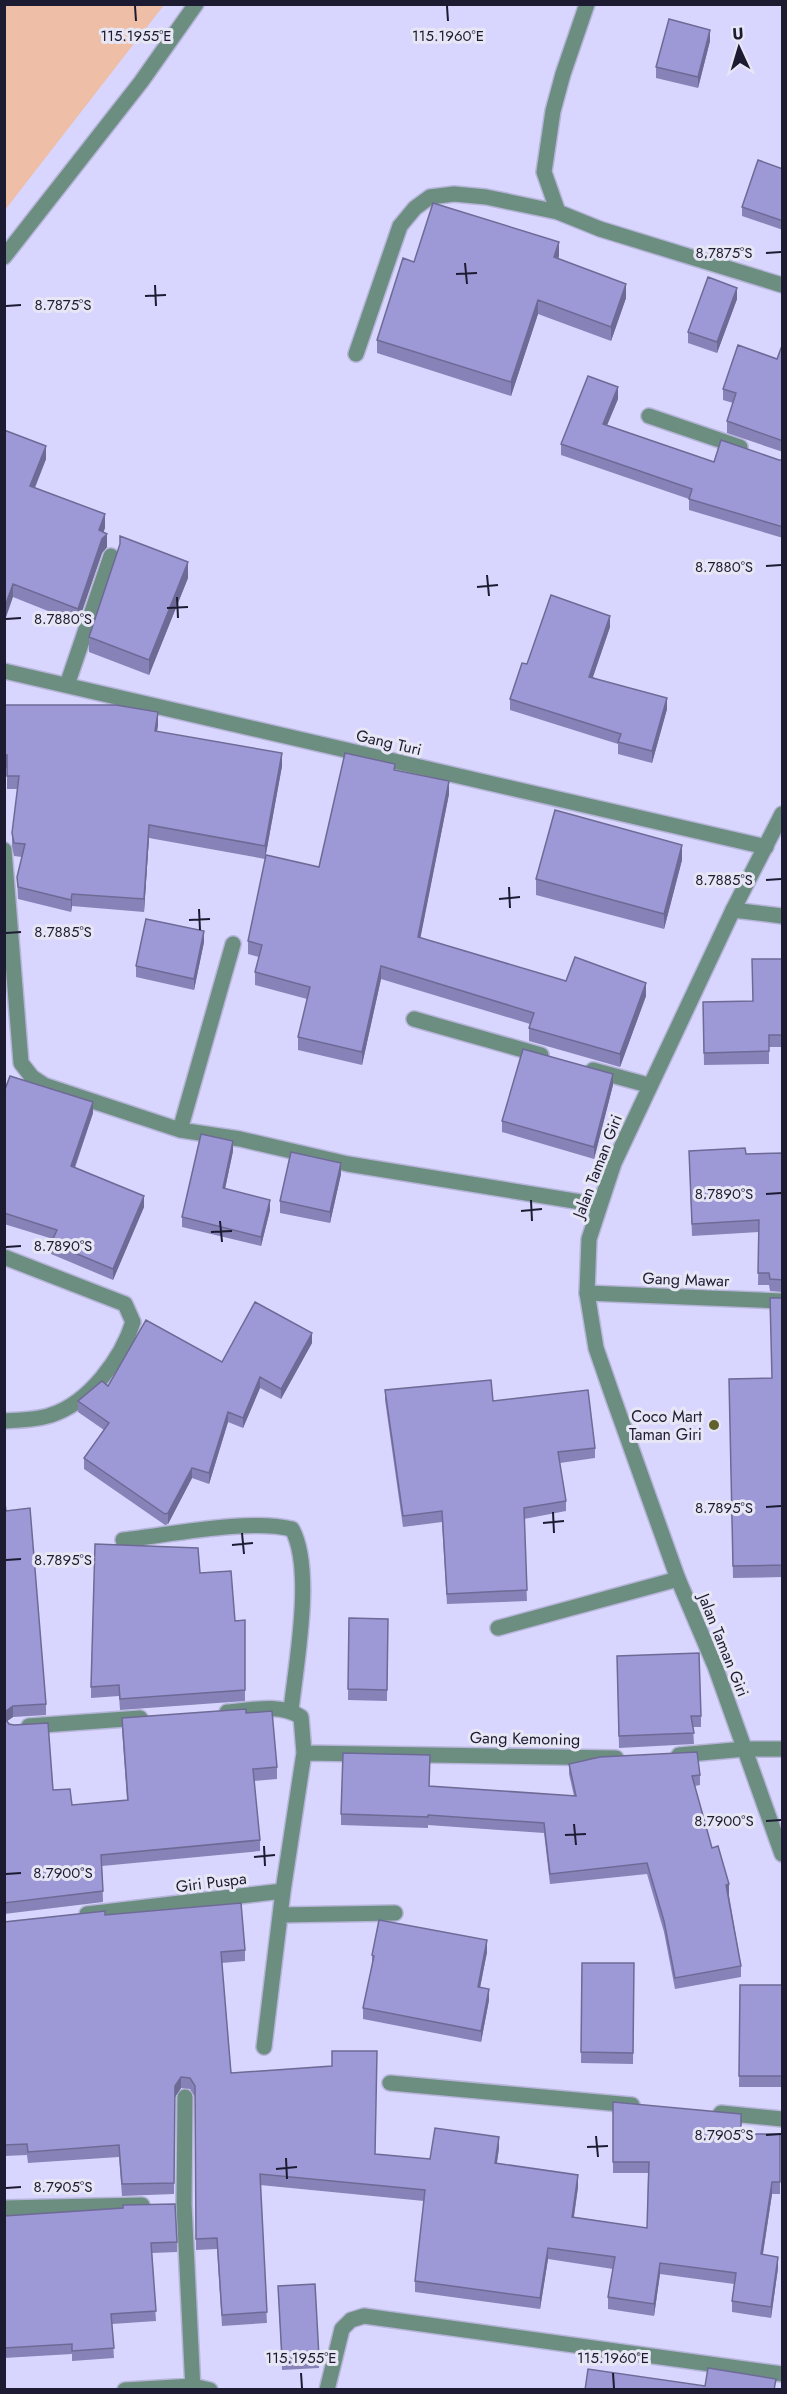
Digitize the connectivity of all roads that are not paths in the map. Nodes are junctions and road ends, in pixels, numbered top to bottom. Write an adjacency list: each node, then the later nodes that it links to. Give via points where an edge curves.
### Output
1 (196, 4): 4 (street, via 141,82)
2 (587, 4): 3 (street, via 560,83 544,172)
3 (558, 212): 5 (street, via 600,229); 6 (street, via 486,197 430,197 400,226)
4 (4, 257)
5 (783, 285)
6 (356, 354)
7 (649, 416): 8 (street)
8 (749, 450)
9 (111, 556): 11 (street)
10 (4, 671): 11 (street, Gang Turi)
11 (68, 686): 13 (street, Gang Turi)
12 (783, 814): 13 (street, Jalan Taman Giri)
13 (766, 847): 15 (street, Jalan Taman Giri)
14 (4, 850): 22 (street, via 21,1063 44,1085)
15 (733, 910): 16 (street); 21 (street, Jalan Taman Giri)
16 (783, 916)
17 (233, 944): 22 (street)
18 (414, 1019): 19 (street)
19 (559, 1060)
20 (581, 1066): 21 (street)
21 (648, 1085): 23 (street, Jalan Taman Giri)
22 (180, 1130): 23 (street, via 360,1166)
23 (599, 1205): 25 (street, Jalan Taman Giri, via 589,1239)
24 (4, 1257): 27 (street, via 125,1304 133,1322 127,1342 102,1376 75,1403 52,1415)
25 (587, 1293): 26 (street, Gang Mawar); 29 (street, Jalan Taman Giri, via 596,1348)
26 (783, 1301)
27 (4, 1421)
28 (123, 1540): 31 (street, via 251,1526 292,1529 302,1564)
29 (678, 1579): 30 (street); 35 (street, Jalan Taman Giri)
30 (498, 1628)
31 (291, 1710): 32 (street); 37 (street, via 301,1717)
32 (215, 1713)
33 (156, 1717): 34 (street)
34 (14, 1727)
35 (745, 1749): 36 (street); 38 (street); 40 (street, Jalan Taman Giri)
36 (783, 1749)
37 (304, 1753): 39 (street, Gang Kemoning); 41 (street)
38 (667, 1756)
39 (636, 1757)
40 (783, 1854)
41 (283, 1891): 43 (street); 44 (street, Giri Puspa)
42 (395, 1913): 43 (street)
43 (280, 1915): 45 (street)
44 (74, 1916)
45 (264, 2047)
46 (390, 2083): 48 (street)
47 (185, 2097): 51 (street)
48 (643, 2106)
49 (701, 2111): 50 (street)
50 (783, 2119)
51 (172, 2204): 52 (street); 54 (street)
52 (4, 2208)
53 (783, 2374): 57 (street, via 364,2316 351,2320 342,2329)
54 (193, 2388): 55 (street); 56 (street)
55 (125, 2390)
56 (210, 2390)
57 (327, 2390)

